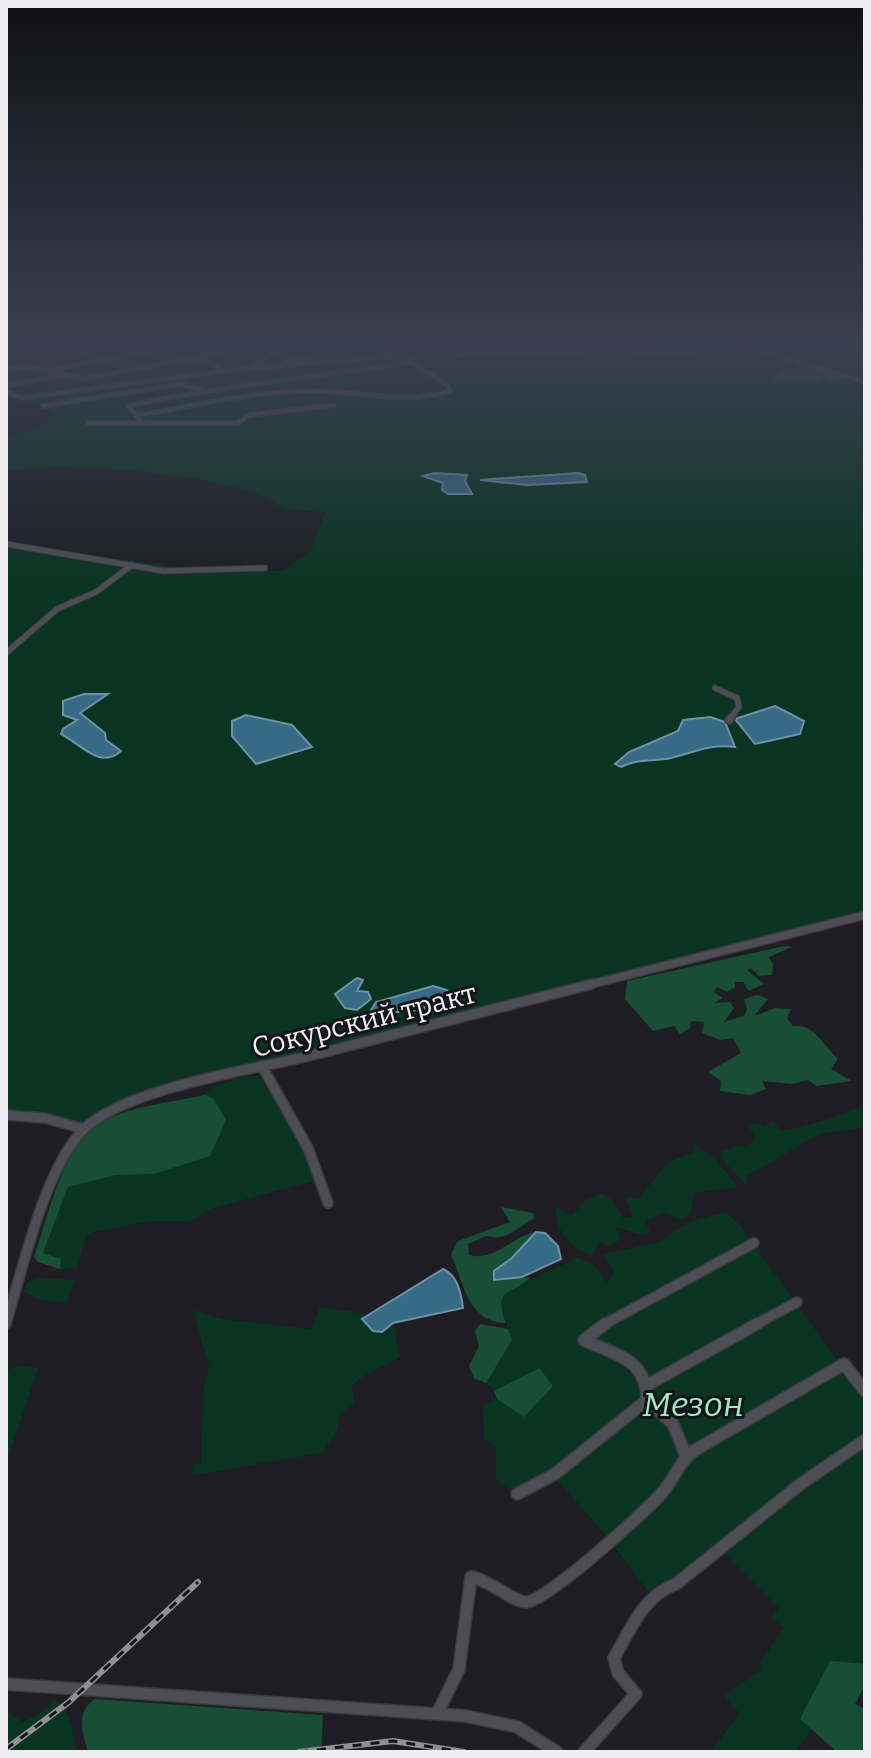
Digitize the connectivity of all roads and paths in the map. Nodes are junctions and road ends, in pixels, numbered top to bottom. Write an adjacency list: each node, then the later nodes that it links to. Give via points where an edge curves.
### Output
1 (6, 544): 2 (street)
2 (132, 565): 3 (street, via 217,572); 4 (street, via 96,592 57,609)
3 (265, 568)
4 (6, 653)
5 (715, 688): 6 (street, via 737,698 739,707)
6 (729, 720)
7 (865, 915): 8 (street, Сокурский тракт)
8 (263, 1068): 10 (street, Сокурский тракт, via 140,1100); 11 (street, via 324,1183)
9 (6, 1115): 10 (street)
10 (84, 1129): 14 (street, Сокурский тракт, via 59,1171)
11 (328, 1203)
12 (754, 1243): 15 (street, via 584,1340 629,1359)
13 (797, 1302): 15 (street)
14 (6, 1324)
15 (649, 1384): 17 (street)
16 (865, 1391): 19 (street, via 844,1364)
17 (647, 1400): 19 (street, via 664,1410 682,1436); 20 (street, via 556,1477)
18 (865, 1440): 24 (street, via 644,1607 614,1658 618,1673 636,1694)
19 (686, 1456): 22 (street, via 664,1491 570,1577 531,1601 471,1577 459,1669)
20 (517, 1494)
21 (6, 1684): 22 (street)
22 (437, 1714): 23 (street, via 497,1720)
23 (557, 1752)
24 (584, 1752)

